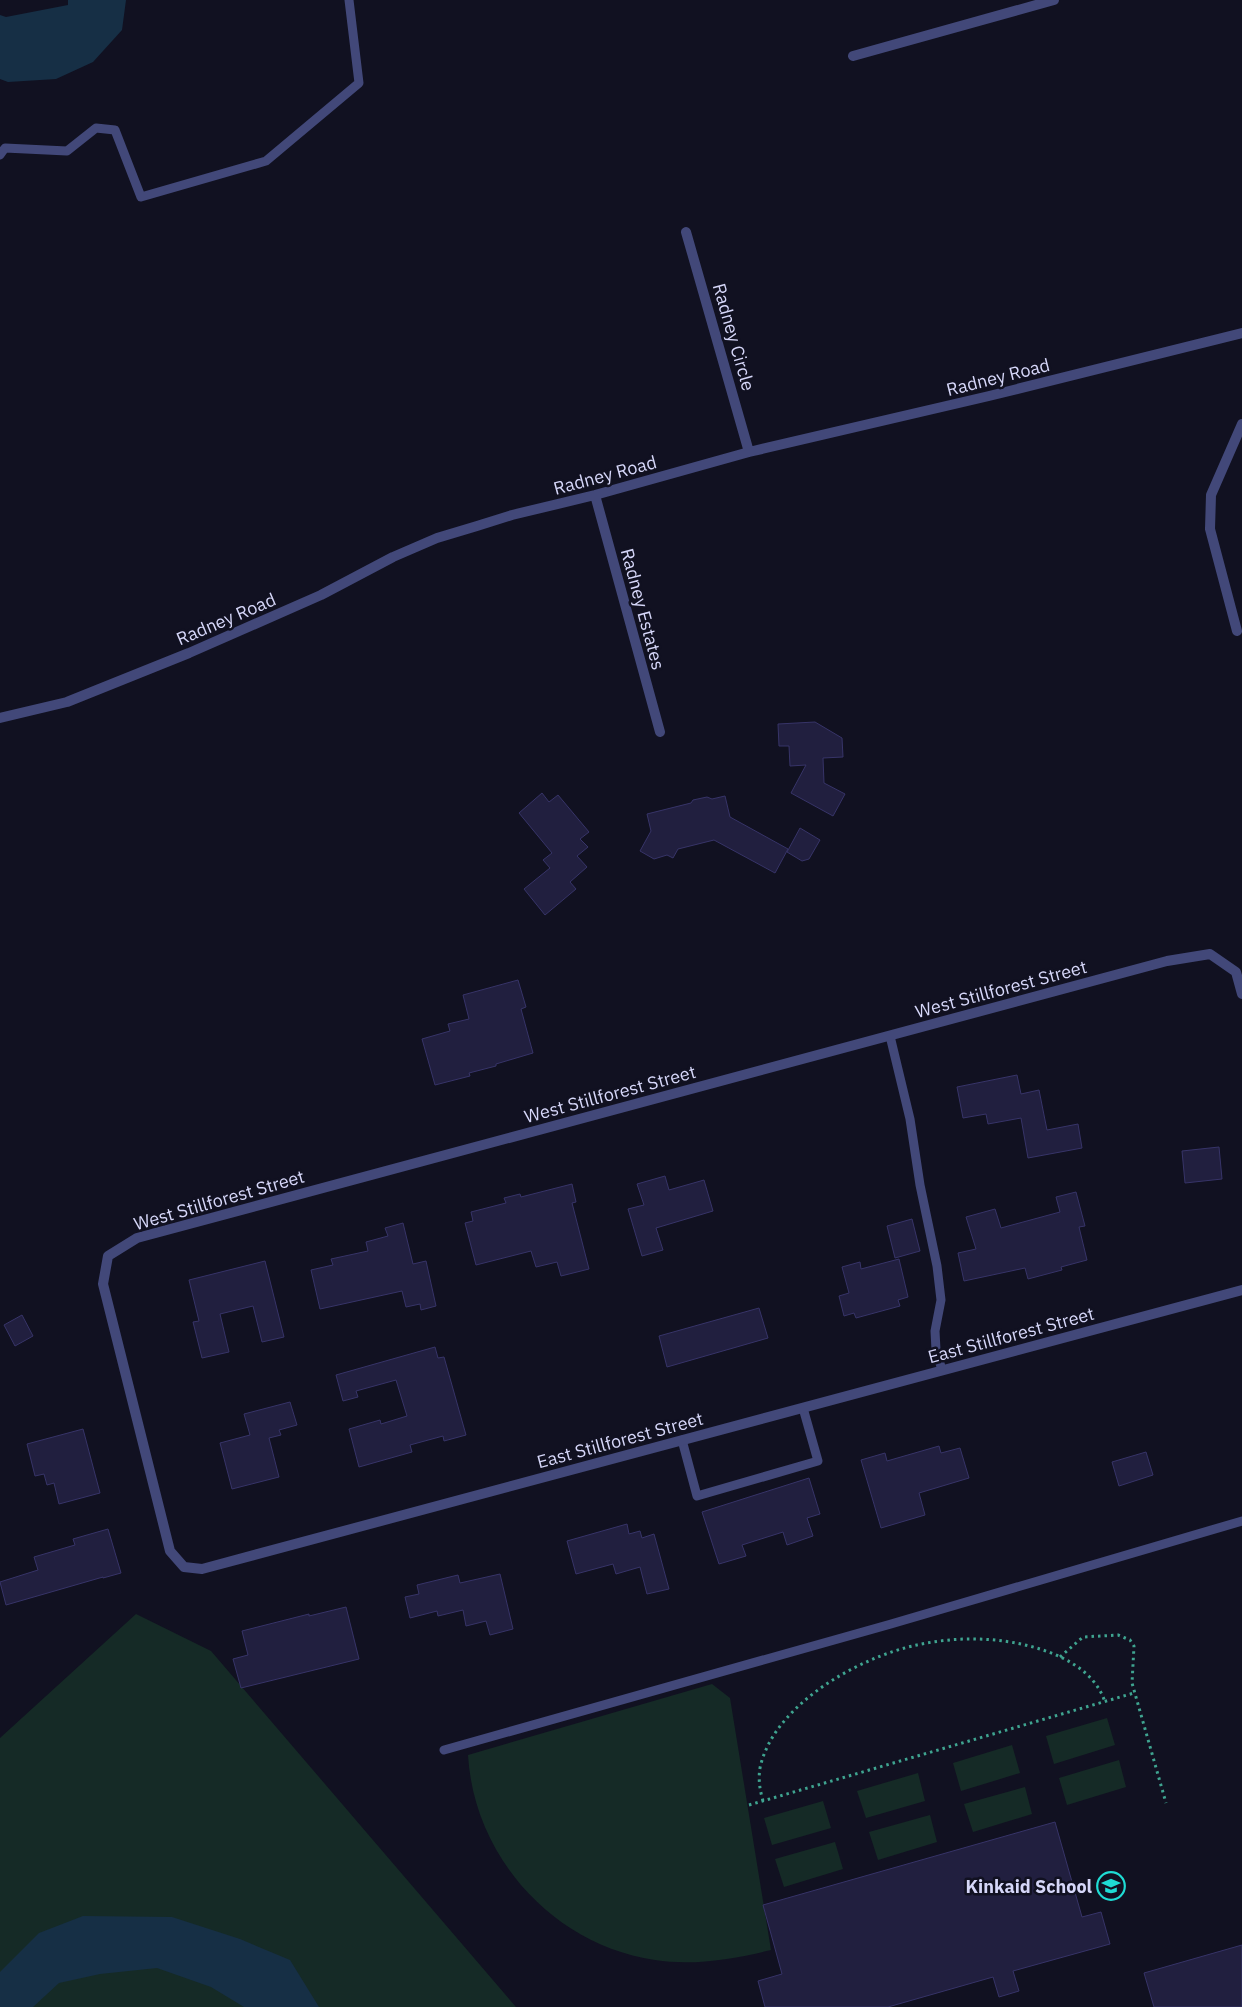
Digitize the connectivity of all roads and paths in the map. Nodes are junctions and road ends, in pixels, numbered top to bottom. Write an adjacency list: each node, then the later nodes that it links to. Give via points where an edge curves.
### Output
1 (349, 0): 4 (lane, via 359,84 266,161 141,197 114,130 96,128 67,151 5,148)
2 (1054, 0): 3 (street)
3 (852, 56)
4 (0, 155)
5 (686, 232): 8 (street, Radney Circle)
6 (1242, 333): 8 (street, Radney Road)
7 (1242, 424): 10 (street, via 1211,495 1210,529)
8 (750, 452): 9 (street, Radney Road)
9 (595, 495): 11 (street, Radney Road, via 437,538 393,556 322,595 189,653 67,702); 12 (street, Radney Estates)
10 (1237, 631)
11 (0, 718)
12 (660, 732)
13 (1242, 994): 14 (street, West Stillforest Street, via 1236,972 1210,954 1167,961)
14 (890, 1036): 16 (lane, via 910,1119 937,1266 941,1300 935,1331); 17 (street, West Stillforest Street, via 137,1238 108,1256 103,1284)
15 (1242, 1290): 16 (street, East Stillforest Street)
16 (942, 1370): 18 (street, East Stillforest Street)
17 (130, 1393): 19 (street, East Stillforest Street, via 170,1551 184,1567 202,1569)
18 (803, 1408): 19 (street, East Stillforest Street); 19 (lane, via 818,1461 698,1496)
19 (682, 1440)
20 (1242, 1521): 24 (lane)
21 (1060, 1657): 22 (path, via 1083,1636 1118,1635 1130,1640 1134,1646); 23 (path, via 1092,1678); 25 (path, via 1021,1643 967,1639 916,1645 868,1661 821,1688 779,1728 760,1767)
22 (1134, 1693): 23 (path); 26 (path)
23 (1105, 1702): 25 (path)
24 (444, 1750)
25 (763, 1802): 27 (path)
26 (1166, 1803)
27 (749, 1805)

